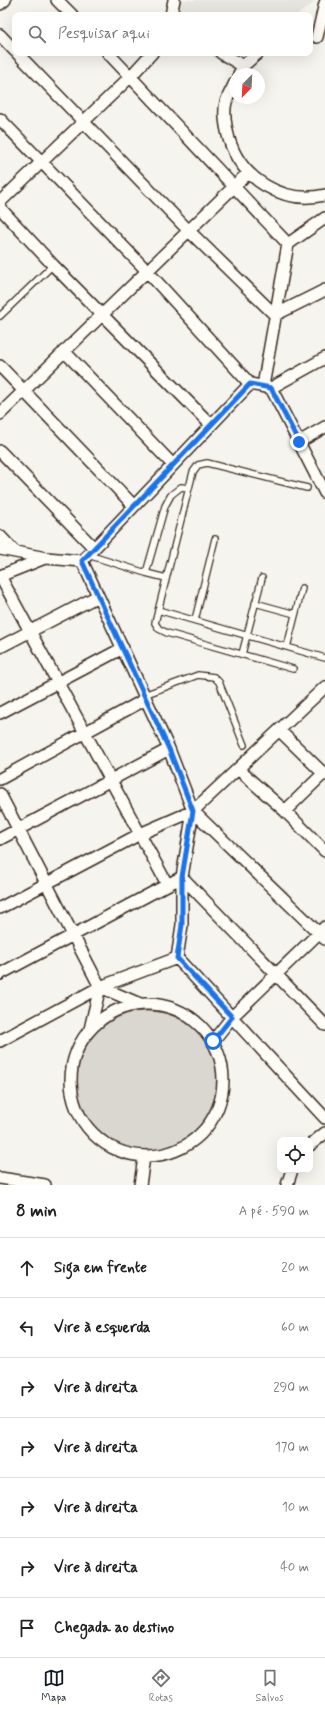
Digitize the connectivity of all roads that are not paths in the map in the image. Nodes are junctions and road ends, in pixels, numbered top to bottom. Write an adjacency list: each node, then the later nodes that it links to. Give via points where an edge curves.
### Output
1 (4, 0): 5 (street)
2 (57, 0): 6 (street)
3 (174, 0): 7 (street)
4 (325, 3): 9 (street)
5 (0, 4)
6 (69, 12)
7 (172, 12)
8 (0, 35): 10 (street)
9 (317, 38)
10 (12, 48)
11 (20, 56): 21 (street)
12 (111, 56): 18 (street)
13 (149, 56): 18 (street)
14 (225, 56): 16 (street)
15 (255, 56): 17 (street)
16 (239, 68)
17 (243, 68)
18 (130, 77): 21 (street); 24 (street)
19 (229, 96): 23 (street, via 226,103 226,128 233,152)
20 (0, 119): 22 (street)
21 (84, 122): 22 (street); 29 (street)
22 (43, 162): 26 (street); 32 (street)
23 (248, 172): 24 (street); 25 (street, via 264,185 283,194 303,197)
24 (233, 186): 29 (street); 30 (street)
25 (325, 194)
26 (0, 202)
27 (0, 208): 31 (street)
28 (325, 218): 30 (street)
29 (188, 230): 32 (street); 35 (street)
30 (288, 244): 35 (street)
31 (53, 265): 34 (street); 36 (lane)
32 (147, 271): 34 (street); 40 (street)
33 (325, 290): 35 (street)
34 (102, 314): 37 (street); 44 (street)
35 (275, 315): 41 (street)
36 (0, 316)
37 (64, 351): 42 (street); 48 (street)
38 (325, 358): 41 (street)
39 (0, 366): 42 (street)
40 (250, 384): 41 (street); 44 (street)
41 (267, 387): 46 (street)
42 (24, 391): 43 (street); 52 (street)
43 (0, 414)
44 (211, 425): 48 (street)
45 (325, 427): 46 (street)
46 (299, 442): 51 (street)
47 (0, 450): 57 (street)
48 (173, 465): 52 (street)
49 (189, 488): 50 (lane, via 193,472 198,465 206,463); 59 (lane, via 181,487 171,495 165,506); 61 (lane)
50 (307, 488)
51 (325, 493)
52 (134, 506): 57 (street)
53 (0, 536): 56 (street)
54 (215, 539): 68 (lane)
55 (0, 550): 56 (street)
56 (15, 552): 58 (street)
57 (88, 555): 58 (street); 59 (lane); 64 (street)
58 (46, 558): 60 (street)
59 (146, 573): 61 (lane)
60 (0, 576): 69 (street)
61 (166, 578): 66 (lane)
62 (262, 578): 65 (lane)
63 (302, 588): 67 (lane)
64 (98, 596): 69 (street); 73 (street)
65 (255, 603): 67 (lane); 70 (lane)
66 (158, 610): 68 (lane); 74 (lane, via 155,623 159,630)
67 (295, 614): 72 (lane)
68 (195, 620): 70 (lane)
69 (29, 631): 71 (street); 77 (street)
70 (247, 636): 72 (lane); 74 (lane)
71 (0, 647)
72 (286, 647): 75 (lane)
73 (123, 648): 77 (street); 79 (street)
74 (242, 654): 76 (lane)
75 (325, 658)
76 (293, 669)
77 (59, 683): 80 (street); 82 (street)
78 (325, 688): 81 (street)
79 (145, 697): 82 (street); 83 (lane, via 198,675 214,677 219,682); 84 (street)
80 (0, 713)
81 (279, 730): 85 (street); 86 (street)
82 (86, 731): 87 (street); 88 (street)
83 (244, 745)
84 (169, 749): 88 (street); 90 (street)
85 (238, 769): 90 (street); 91 (street)
86 (324, 774): 91 (street)
87 (0, 778)
88 (112, 780): 92 (street); 93 (street)
89 (0, 794): 92 (street)
90 (193, 811): 93 (street); 96 (street); 100 (street)
91 (285, 811): 95 (street)
92 (18, 830): 94 (street); 97 (street)
93 (140, 834): 97 (street); 98 (street)
94 (0, 839)
95 (325, 851)
96 (182, 877): 98 (street); 102 (street, via 182,925); 104 (street)
97 (46, 884): 99 (street); 101 (street)
98 (167, 884): 101 (street)
99 (0, 908)
100 (323, 932): 104 (street)
101 (73, 935): 103 (street); 105 (street)
102 (177, 958): 105 (street); 107 (street)
103 (0, 974)
104 (277, 975): 107 (street); 108 (street)
105 (100, 988): 106 (street); 109 (street); 110 (street)
106 (140, 1004): 109 (street, via 121,1008 104,1017); 111 (street, via 161,1005 182,1012 199,1024)
107 (232, 1017): 111 (street); 112 (street)
108 (325, 1025)
109 (90, 1029): 115 (street, via 77,1050 71,1074 72,1098 82,1121 98,1139 120,1152)
110 (0, 1041)
111 (213, 1041): 115 (street, via 222,1063 224,1086 215,1116 206,1130 189,1145 167,1155)
112 (325, 1118)
113 (325, 1133): 114 (street)
114 (313, 1143)
115 (144, 1157): 119 (street)
116 (291, 1173): 120 (street)
117 (0, 1178): 118 (street)
118 (45, 1185)
119 (140, 1185)
120 (287, 1185)

